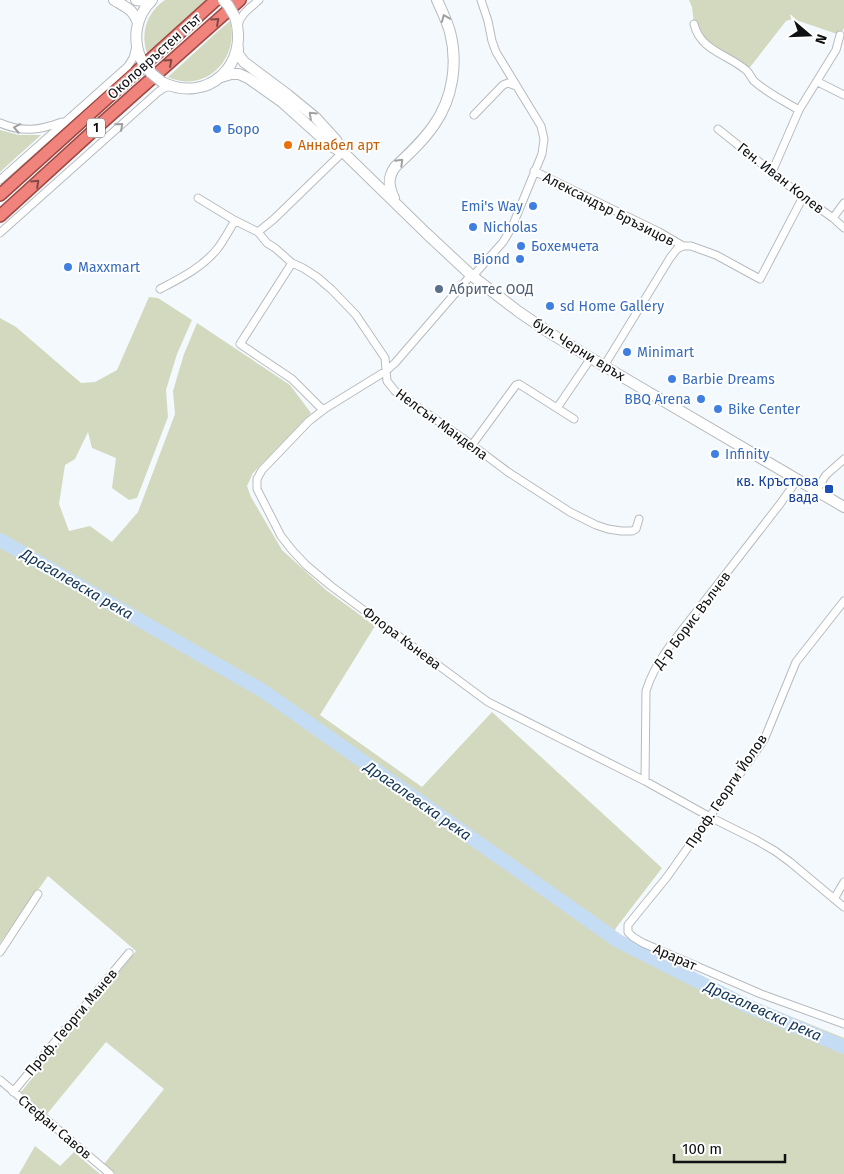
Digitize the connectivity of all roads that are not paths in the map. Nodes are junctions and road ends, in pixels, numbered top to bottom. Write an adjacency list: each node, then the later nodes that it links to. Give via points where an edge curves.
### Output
1 (114, 0): 10 (main road, via 131,10)
2 (136, 0): 3 (main road)
3 (151, 0): 10 (main road)
4 (216, 0): 30 (highway, Околовръстен път / 1)
5 (223, 0): 12 (main road, bridge, via 235,17)
6 (240, 0): 35 (highway, Околовръстен път / 1, one-way to 6)
7 (259, 0): 12 (street, via 239,20)
8 (437, 0): 34 (main road, one-way to 8, via 389,187 390,175 436,123 452,80 452,44)
9 (481, 0): 19 (street, Флора Кънева, via 496,52)
10 (138, 24): 14 (main road)
11 (694, 24): 21 (street, via 700,39 747,71 762,87)
12 (238, 28): 15 (main road)
13 (840, 34): 17 (street, via 836,50)
14 (136, 44): 18 (main road, bridge, via 151,73); 23 (street, Околовръстен път, via 131,63)
15 (238, 48): 16 (main road, via 230,65); 26 (main road, бул. Черни връх, one-way to 15, via 316,118 244,62)
16 (218, 78): 18 (main road, via 196,88); 26 (main road, бул. Черни връх, via 231,74 248,78 289,108 331,146)
17 (818, 82): 20 (street); 21 (street)
18 (167, 84): 40 (street, one-way to 18)
19 (516, 86): 22 (street, via 502,85); 27 (street, Флора Кънева, via 543,132 542,154)
20 (844, 95)
21 (799, 110): 28 (street)
22 (474, 115)
23 (67, 120): 24 (street, one-way to 24, via 30,130); 29 (street, Околовръстен път)
24 (0, 123)
25 (718, 129): 28 (street, Ген. Иван Колев)
26 (343, 152): 34 (main road, бул. Черни връх); 39 (street)
27 (534, 171): 41 (street, Александър Бръзицов); 43 (street, Флора Кънева, via 508,234)
28 (772, 172): 31 (street, Ген. Иван Колев)
29 (0, 180)
30 (0, 195)
31 (803, 197): 36 (street, Ген. Иван Колев); 41 (street, Александър Бръзицов, via 760,279 710,252)
32 (198, 198): 37 (street, Нелсън Мандела)
33 (844, 203): 36 (street)
34 (398, 205): 43 (main road, бул. Черни връх)
35 (0, 216)
36 (833, 218): 38 (street, Ген. Иван Колев)
37 (235, 221): 39 (street, Нелсън Мандела); 44 (street, via 209,258)
38 (844, 228)
39 (258, 232): 42 (street, Нелсън Мандела)
40 (0, 233)
41 (683, 246): 46 (street, Александър Бръзицов, via 670,258)
42 (292, 263): 47 (street, Нелсън Мандела, via 316,277 346,304 385,358); 49 (street, via 240,344 292,379)
43 (472, 275): 45 (main road, бул. Черни връх, via 519,312); 47 (street, Флора Кънева)
44 (160, 289)
45 (591, 358): 46 (main road, бул. Черни връх); 48 (street)
46 (604, 366): 53 (main road, бул. Черни връх)
47 (386, 371): 49 (street, Флора Кънева); 51 (street, Нелсън Мандела, via 387,381 396,391)
48 (557, 408): 50 (street); 51 (street, via 516,385)
49 (323, 410): 58 (street, Флора Кънева, via 262,470 257,479 257,489 281,536 292,550 331,586 488,702)
50 (574, 419)
51 (472, 445): 56 (street, Нелсън Мандела, via 508,472 596,525 634,531)
52 (844, 459): 54 (street, via 826,475)
53 (797, 480): 54 (main road, бул. Черни връх); 58 (street, Д-р Борис Вълчев, via 655,667 646,691)
54 (816, 491): 55 (main road, бул. Черни връх)
55 (844, 508)
56 (639, 519)
57 (844, 601): 59 (street, Проф. Георги Йолов, via 796,662 764,740)
58 (645, 781): 59 (street, Флора Кънева)
59 (710, 817): 60 (street, Проф. Георги Йолов); 63 (street, Флора Кънева, via 775,851)
60 (666, 877): 67 (street, Арарат, via 628,925 628,932 633,937 761,994)
61 (844, 882): 63 (street)
62 (38, 894): 65 (street)
63 (834, 899): 64 (street, Флора Кънева)
64 (844, 907)
65 (0, 952)
66 (129, 953): 69 (street, Проф. Георги Манев)
67 (844, 1024)
68 (0, 1080): 69 (street, Стефан Савов)
69 (13, 1092): 70 (street, Стефан Савов)
70 (110, 1174)

